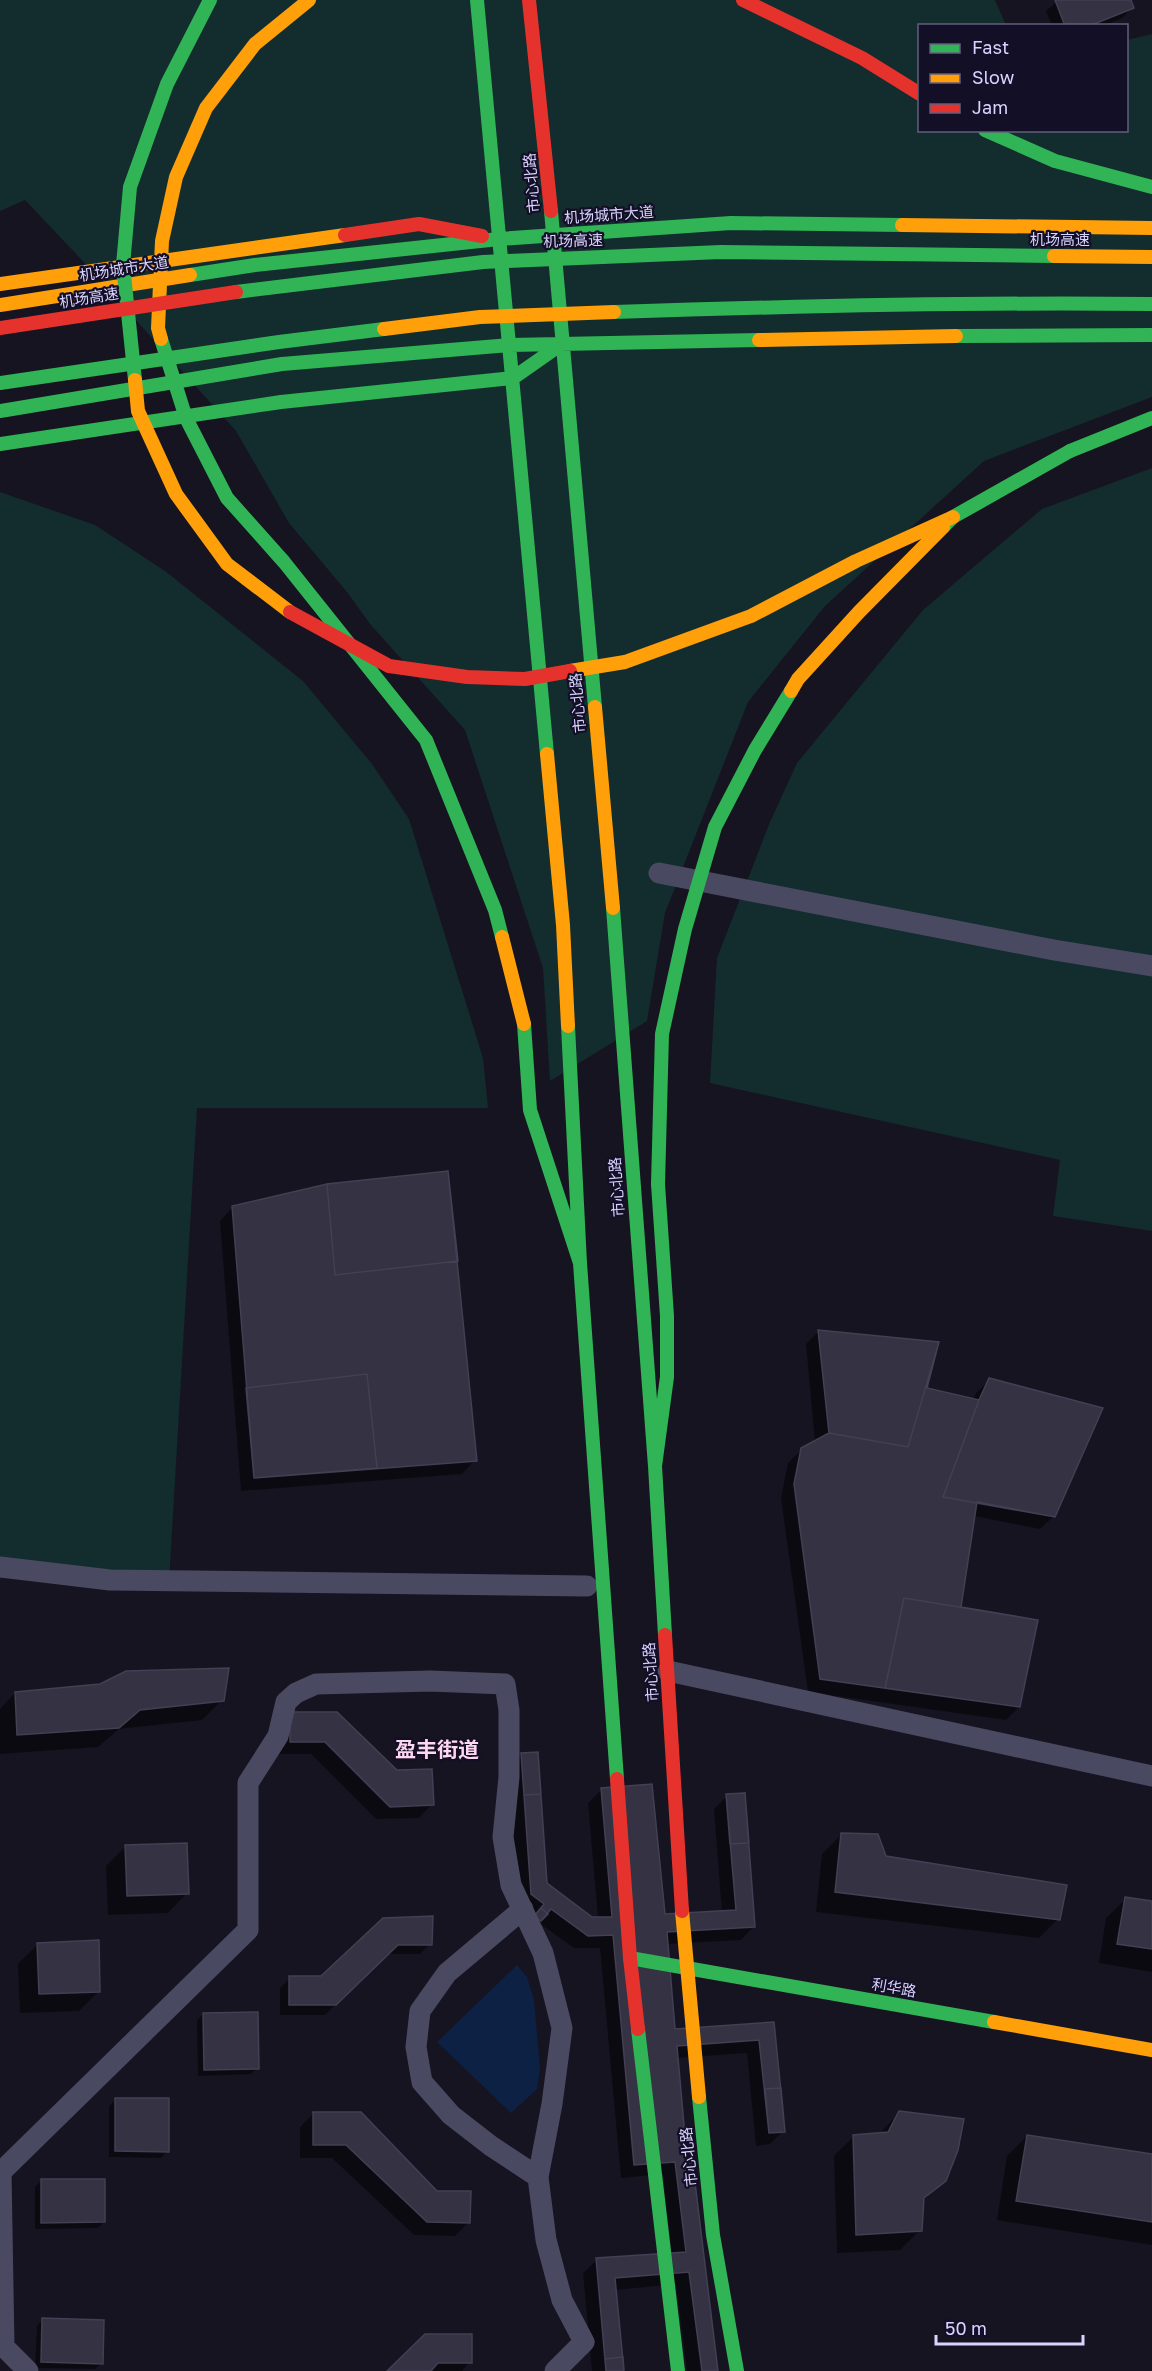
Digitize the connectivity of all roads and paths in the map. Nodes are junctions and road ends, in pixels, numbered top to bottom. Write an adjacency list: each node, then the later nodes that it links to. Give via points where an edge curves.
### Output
1 (210, 0): 29 (main road, bridge, via 167,84 130,187 123,265 138,411 176,494 227,564 291,613 389,666 467,677 525,679 626,663 752,616 856,561)
2 (309, 0): 32 (main road, bridge, via 255,44 206,108 176,177 162,241 158,328 186,418 227,498 284,562 426,740 495,910 524,1024 530,1110)
3 (477, 0): 13 (main road)
4 (529, 0): 12 (main road, 市心北路)
5 (743, 0): 7 (main road)
6 (819, 22): 7 (main road)
7 (862, 58): 8 (main road)
8 (918, 93)
9 (990, 132): 10 (main road, via 1055,161)
10 (1152, 187)
11 (1152, 228): 12 (main road, 机场城市大道, via 731,223)
12 (553, 236): 13 (main road, 机场城市大道); 22 (main road, 市心北路)
13 (500, 239): 15 (main road, via 419,224); 17 (main road, 机场城市大道, via 255,265); 23 (main road)
14 (1152, 256): 18 (main road, 机场高速, bridge, via 721,252 483,262 267,287)
15 (0, 284)
16 (1152, 304): 25 (main road, bridge, via 740,308 480,317)
17 (0, 305)
18 (104, 312): 19 (main road, bridge); 20 (main road, 机场高速, bridge)
19 (0, 317)
20 (0, 328)
21 (1152, 335): 22 (main road)
22 (563, 343): 23 (main road); 24 (main road); 33 (main road, 市心北路, via 615,936)
23 (510, 345): 24 (main road); 26 (main road, via 282,364)
24 (513, 378): 28 (main road, via 281,402); 32 (main road, via 563,925)
25 (0, 383)
26 (0, 411)
27 (1152, 418): 29 (main road, bridge, via 1070,451)
28 (0, 444)
29 (953, 517): 33 (main road, bridge, via 798,679 715,827 684,928 662,1034 658,1184 667,1377)
30 (659, 873): 31 (street)
31 (1152, 966)
32 (580, 1263): 41 (main road, via 636,1944)
33 (655, 1466): 36 (main road, 市心北路)
34 (0, 1567): 35 (street, via 110,1580)
35 (587, 1586)
36 (668, 1671): 37 (street); 39 (main road, 市心北路)
37 (1152, 1776)
38 (523, 1909): 44 (street, via 543,1953 562,2028); 44 (street, via 447,1973 420,2011 416,2047 422,2082 451,2115); 45 (street, via 511,1885 503,1838 508,1777 505,1684 316,1684 286,1702 278,1736 248,1783 248,1930 1,2172 4,2347)
39 (680, 1950): 40 (main road); 42 (main road, 市心北路)
40 (705, 1955)
41 (630, 1958): 42 (main road, 利华路); 47 (main road)
42 (686, 1969): 43 (main road, 利华路); 48 (main road, 市心北路, via 713,2235)
43 (1152, 2050)
44 (538, 2177): 46 (street, via 546,2240 562,2300 584,2342)
45 (28, 2371)
46 (555, 2371)
47 (678, 2371)
48 (737, 2371)

